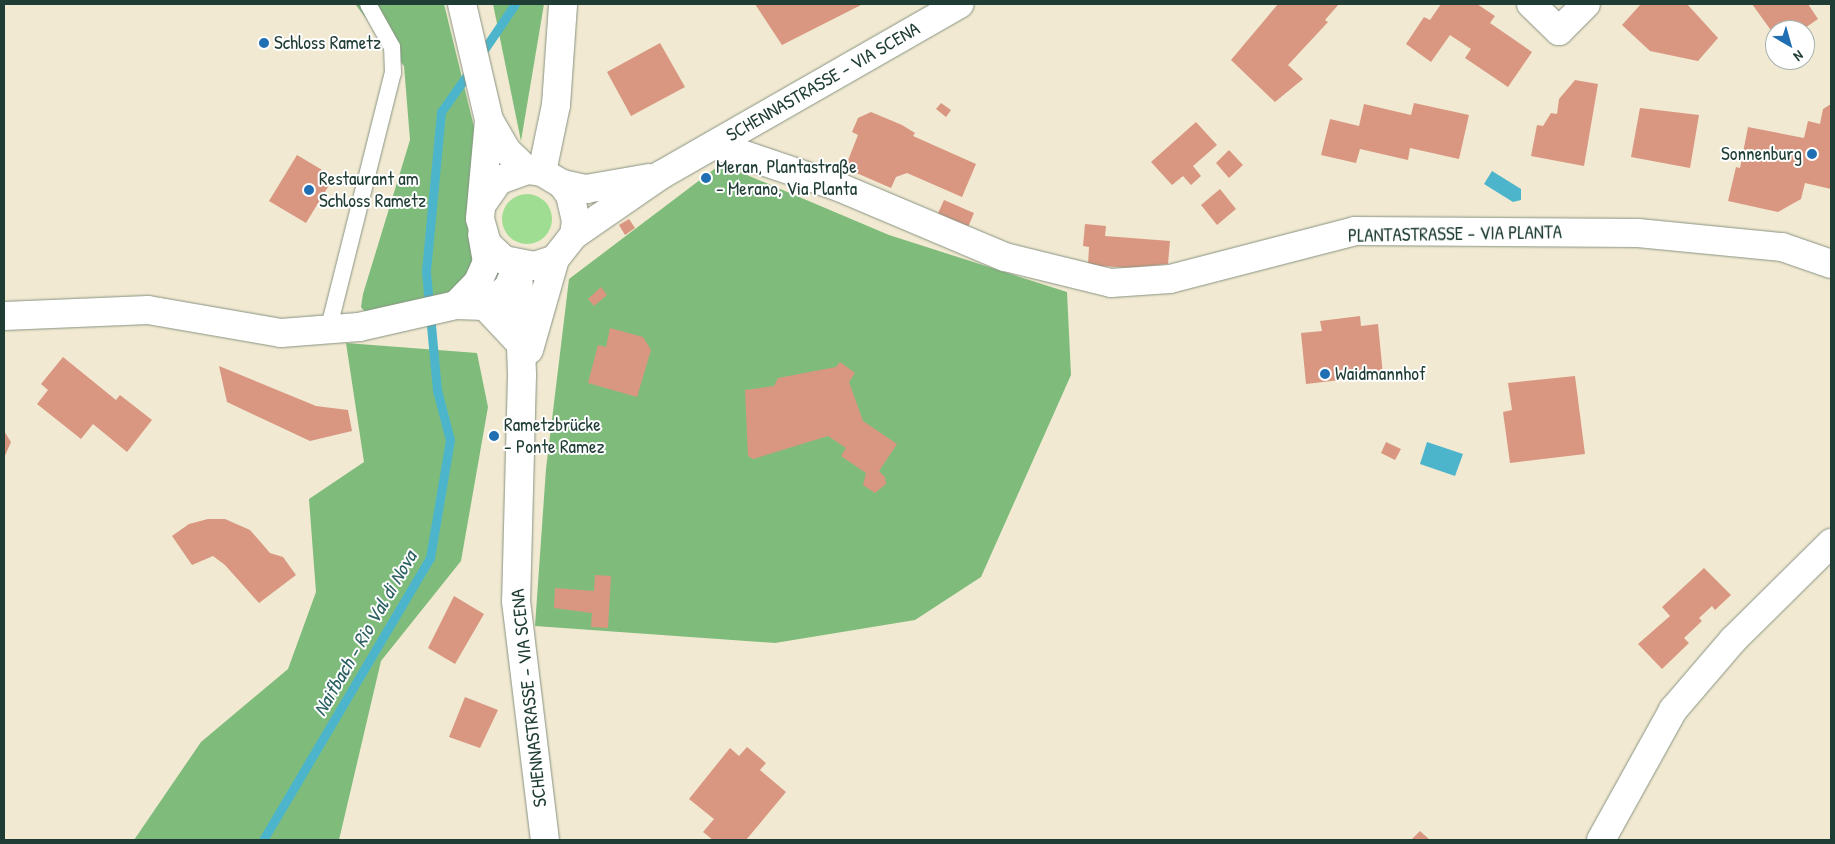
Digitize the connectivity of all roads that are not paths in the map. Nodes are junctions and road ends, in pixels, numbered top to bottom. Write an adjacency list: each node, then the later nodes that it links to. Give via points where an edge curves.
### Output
1 (368, 4): 20 (lane, via 392,47 393,73)
2 (563, 4): 9 (street, via 556,106)
3 (959, 4): 8 (street, SCHENNASTRASSE - VIA SCENA)
4 (1531, 4): 5 (street, via 1560,31)
5 (1586, 4)
6 (463, 9): 7 (street)
7 (488, 112): 9 (street, via 506,150); 11 (street)
8 (715, 145): 10 (street, SCHENNASTRASSE - VIA SCENA); 15 (street, PLANTASTRASSE - VIA PLANTA, via 839,187 1005,257 1111,283 1170,279 1355,231 1638,234 1782,247)
9 (544, 175): 10 (street, SCHENNASTRASSE - VIA SCENA, via 586,189); 11 (street, via 499,180); 13 (street, via 575,207)
10 (661, 175): 13 (street, SCHENNASTRASSE - VIA SCENA)
11 (482, 204): 12 (street)
12 (482, 234): 16 (street, via 495,254); 17 (street, via 487,262 478,282)
13 (574, 235): 14 (street)
14 (555, 259): 16 (street, via 534,266); 22 (street, SCHENNASTRASSE - VIA SCENA)
15 (1831, 264)
16 (518, 266): 18 (street, via 508,288); 21 (street, SCHENNASTRASSE - VIA SCENA)
17 (456, 305): 18 (street); 20 (street)
18 (485, 306): 21 (street)
19 (4, 316): 20 (street, via 148,310 281,333)
20 (328, 331)
21 (518, 342): 22 (street, SCHENNASTRASSE - VIA SCENA)
22 (522, 375): 24 (street, SCHENNASTRASSE - VIA SCENA, via 516,602)
23 (1831, 543): 25 (street, via 1733,640 1673,710)
24 (546, 840)
25 (1601, 840)

